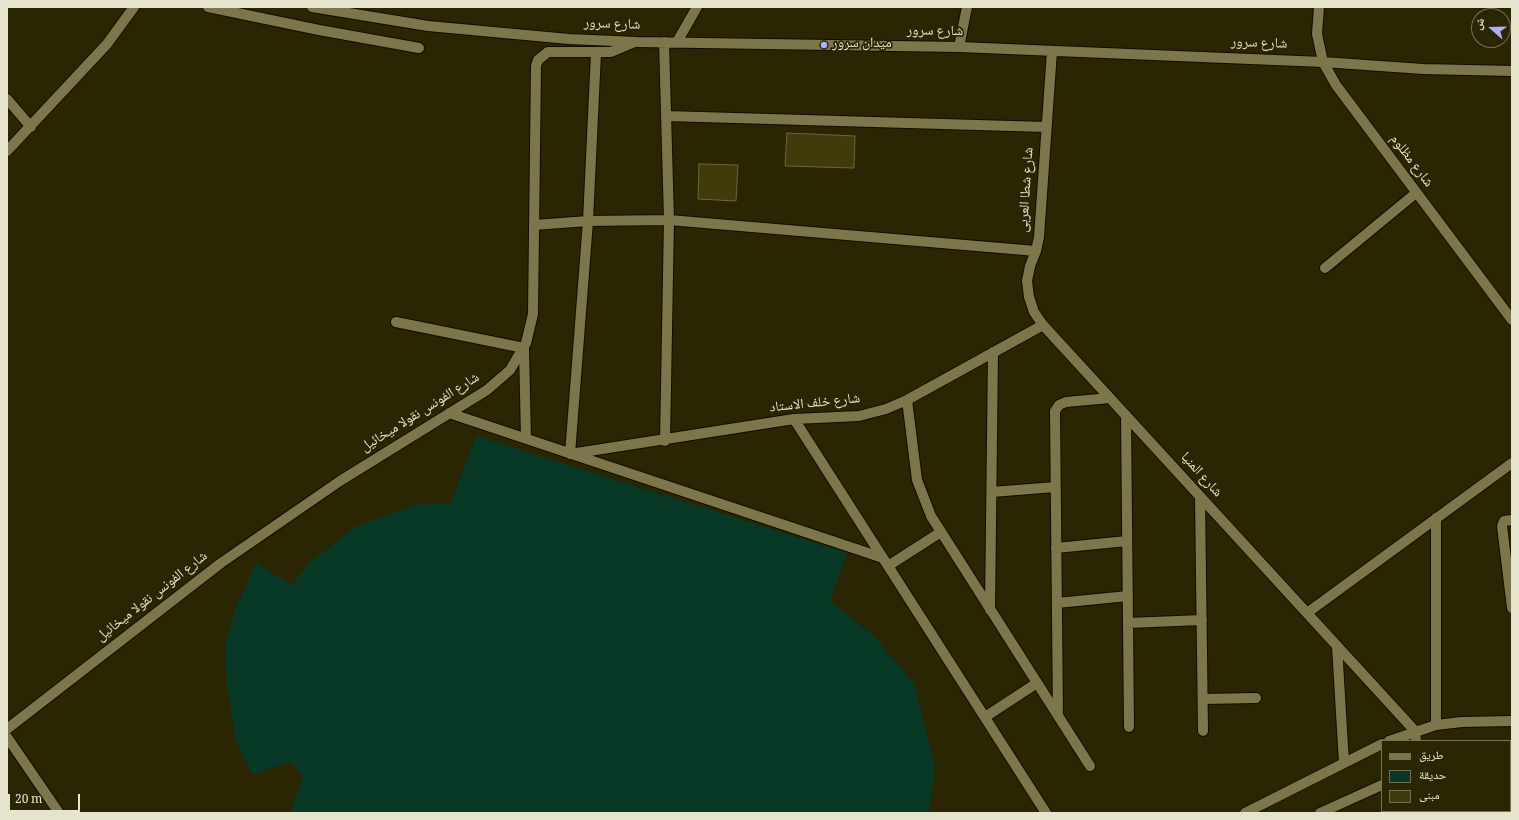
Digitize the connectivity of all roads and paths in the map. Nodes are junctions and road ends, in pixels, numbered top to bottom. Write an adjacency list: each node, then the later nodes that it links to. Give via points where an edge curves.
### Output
1 (134, 7): 20 (street, via 107,44)
2 (208, 7): 12 (street)
3 (312, 7): 7 (street, شارع سرور, via 428,26)
4 (697, 7): 10 (street)
5 (967, 7): 11 (street)
6 (1319, 7): 16 (street, شارع مظلوم, via 1317,34)
7 (569, 39): 8 (street, شارع سرور); 14 (street)
8 (637, 42): 9 (street, شارع سرور); 15 (street, شارع الفونس نقولا ميخائيل, via 611,52)
9 (664, 42): 10 (street, شارع سرور); 19 (street)
10 (677, 42): 11 (street, شارع سرور)
11 (959, 47): 13 (street, شارع سرور)
12 (419, 48)
13 (1052, 51): 16 (street, شارع سرور); 21 (street, شارع شطا العربى)
14 (569, 52): 15 (street, شارع الفونس نقولا ميخائيل); 26 (street, شارع الفونس نقولا ميخائيل, via 548,52 538,60 536,66)
15 (596, 53): 25 (street)
16 (1323, 62): 17 (street, شارع سرور, via 1423,69); 23 (street, شارع مظلوم, via 1336,85)
17 (1512, 71)
18 (7, 99): 20 (street)
19 (666, 116): 21 (street); 24 (street)
20 (30, 127): 22 (street)
21 (1046, 127): 27 (street, شارع شطا العربى)
22 (7, 151)
23 (1416, 193): 28 (street); 29 (street, شارع مظلوم)
24 (669, 220): 25 (street); 27 (street); 40 (street)
25 (588, 221): 26 (street); 41 (street)
26 (534, 225): 32 (street, شارع الفونس نقولا ميخائيل, via 533,314)
27 (1036, 251): 31 (street, شارع شطا العربى, via 1027,281 1034,312)
28 (1325, 268)
29 (1512, 320)
30 (396, 322): 32 (street)
31 (1043, 325): 33 (street, شارع خلف الاستاد); 34 (street, شارع المنيا)
32 (524, 348): 36 (street, شارع الفونس نقولا ميخائيل, via 510,370 499,381); 39 (street)
33 (993, 352): 35 (street, شارع خلف الاستاد); 44 (street)
34 (1110, 398): 37 (street, شارع المنيا); 43 (street, via 1066,402 1059,405 1055,411)
35 (907, 400): 38 (street, شارع خلف الاستاد, via 886,409 858,416); 48 (street, via 917,480 928,510)
36 (450, 413): 39 (street); 69 (street, شارع الفونس نقولا ميخائيل, via 340,481 221,564)
37 (1126, 415): 45 (street, شارع المنيا); 49 (street)
38 (794, 419): 40 (street, شارع خلف الاستاد); 51 (street)
39 (526, 439): 41 (street)
40 (665, 441): 41 (street, شارع خلف الاستاد)
41 (570, 454): 51 (street)
42 (1512, 463): 46 (street)
43 (1055, 488): 44 (street); 50 (street)
44 (992, 492): 56 (street)
45 (1200, 496): 57 (street, شارع المنيا); 58 (street)
46 (1436, 518): 57 (street); 67 (street)
47 (1512, 520): 52 (street, via 1504,521 1502,526)
48 (941, 532): 51 (street); 56 (street)
49 (1127, 542): 50 (street); 53 (street)
50 (1056, 548): 54 (street)
51 (885, 562): 65 (street)
52 (1511, 584): 55 (street)
53 (1128, 596): 54 (street); 59 (street)
54 (1057, 603): 64 (street)
55 (1512, 608)
56 (990, 610): 61 (street)
57 (1306, 613): 60 (street, شارع المنيا)
58 (1202, 620): 59 (street); 63 (street)
59 (1128, 623): 68 (street)
60 (1337, 646): 71 (street, شارع المنيا); 75 (street)
61 (1037, 683): 64 (street); 65 (street)
62 (1256, 698): 63 (street)
63 (1203, 699): 70 (street)
64 (1058, 716): 76 (street)
65 (985, 717): 79 (street)
66 (1512, 721): 67 (street)
67 (1436, 725): 71 (street)
68 (1129, 727)
69 (7, 729)
70 (1203, 731)
71 (1416, 736): 73 (street)
72 (7, 737): 78 (street)
73 (1394, 740)
74 (1379, 748): 75 (street)
75 (1344, 763): 80 (street)
76 (1090, 766)
77 (1381, 785): 81 (street)
78 (59, 813)
79 (1046, 813)
80 (1245, 813)
81 (1320, 813)

